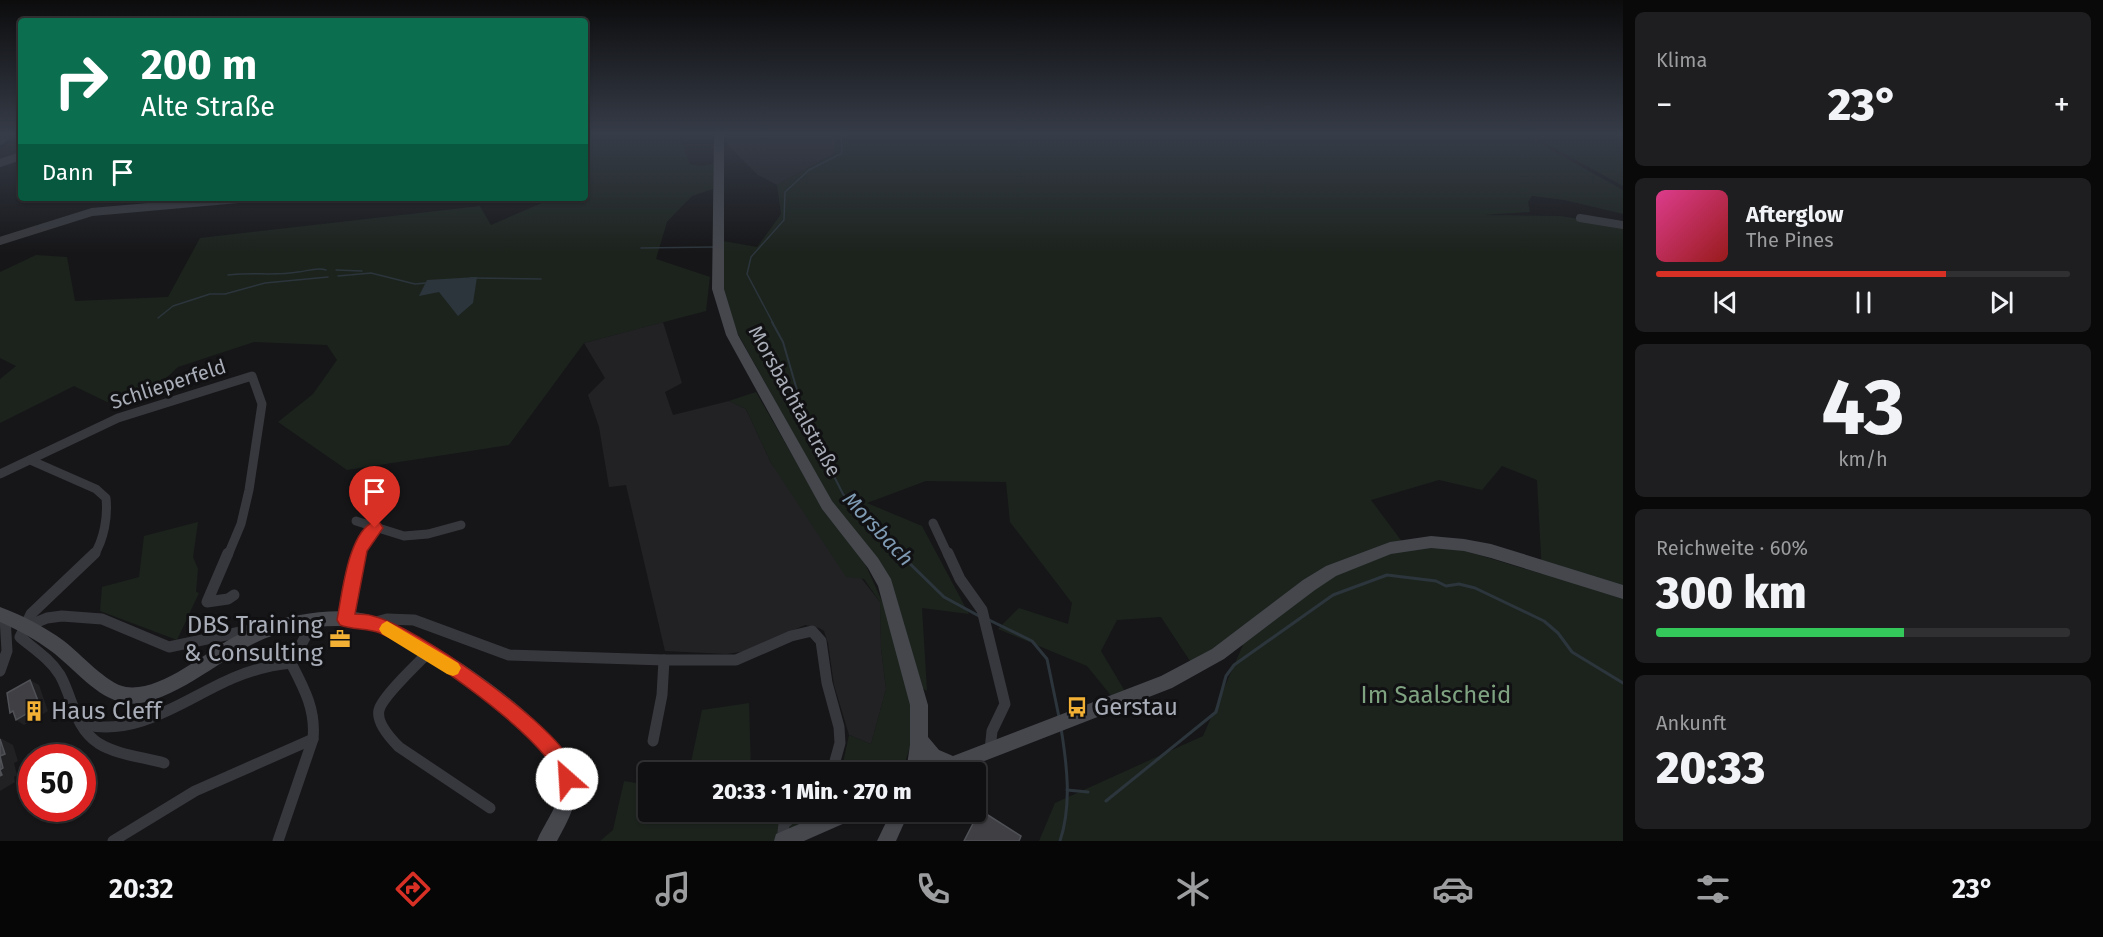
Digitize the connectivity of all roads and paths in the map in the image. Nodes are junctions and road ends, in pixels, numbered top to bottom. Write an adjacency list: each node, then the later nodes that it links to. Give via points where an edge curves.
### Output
1 (719, 174): 27 (main road, Morsbachtalstraße, via 718,289 726,320 827,505 885,584 915,687)
2 (228, 201): 5 (street, via 92,212)
3 (1580, 218): 4 (street)
4 (1623, 225)
5 (0, 241)
6 (30, 460): 7 (street); 13 (street, Schlieperfeld, via 118,418 252,376 262,404 249,490 241,524 207,603); 18 (street, via 96,489 106,498 108,507 100,544 93,556 40,605)
7 (0, 474)
8 (356, 520): 11 (street, via 366,520)
9 (933, 523): 30 (street, via 960,579 982,610 987,627 1005,704 992,731)
10 (461, 525): 11 (street, via 414,536 398,536)
11 (375, 528): 15 (street, via 360,549)
12 (1623, 592): 30 (main road, via 1491,551 1464,545 1411,543 1331,571 1218,654 1166,682)
13 (234, 595)
14 (3, 616): 18 (main road); 23 (street, via 8,652)
15 (345, 620): 16 (main road); 17 (main road)
16 (314, 621): 19 (main road); 22 (street)
17 (372, 623): 20 (main road); 21 (street, via 414,620 509,655)
18 (25, 627): 19 (street, via 62,616 102,620 169,646 262,627); 19 (main road, via 44,636 110,688 126,695 161,688); 24 (street, via 20,637 55,668)
19 (267, 630)
20 (429, 652): 36 (street, via 381,704 380,716 399,747); 42 (main road, via 515,716 552,749 562,764 567,779 566,798)
21 (663, 660): 28 (street, via 662,695); 31 (street, via 736,660 812,631 821,641 839,727)
22 (291, 663): 25 (street, via 246,673 169,709); 26 (street, via 315,718)
23 (0, 671)
24 (79, 722): 25 (street, via 100,729); 29 (street)
25 (113, 727): 29 (street)
26 (313, 739): 40 (street, via 195,791); 41 (street)
27 (920, 740): 32 (main road, Morsbachtalstraße); 33 (main road, via 926,752)
28 (653, 741)
29 (102, 745): 35 (street)
30 (990, 750): 34 (main road)
31 (835, 762)
32 (917, 762)
33 (943, 762)
34 (960, 762)
35 (164, 763)
36 (490, 808)
37 (786, 822): 43 (street)
38 (825, 822): 43 (main road)
39 (895, 822): 44 (main road)
40 (113, 841)
41 (278, 841)
42 (546, 841)
43 (782, 841)
44 (886, 841)

